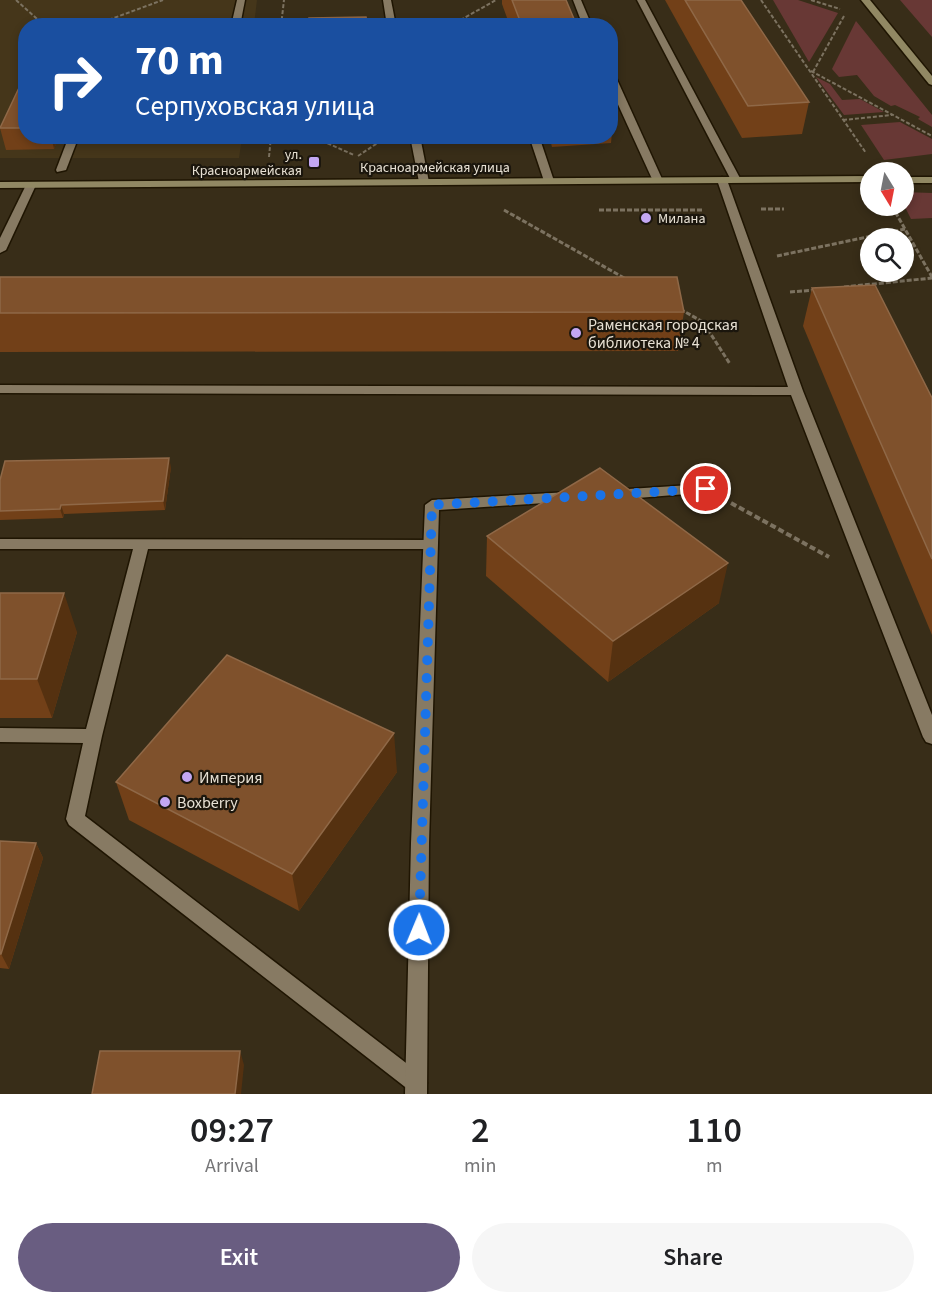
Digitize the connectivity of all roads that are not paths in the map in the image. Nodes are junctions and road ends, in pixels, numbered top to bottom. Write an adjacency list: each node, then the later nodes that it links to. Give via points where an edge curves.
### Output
1 (242, 0): 6 (street)
2 (387, 0): 7 (street)
3 (577, 0): 8 (street)
4 (641, 0): 18 (street)
5 (865, 0): 9 (main road)
6 (237, 18)
7 (390, 18)
8 (585, 18)
9 (932, 82)
10 (618, 92): 16 (street)
11 (71, 144): 14 (street)
12 (417, 144): 22 (street)
13 (537, 144): 21 (street)
14 (61, 170)
15 (860, 179): 18 (main road, Красноармейская улица)
16 (658, 180): 17 (main road, Красноармейская улица); 21 (main road, Красноармейская улица)
17 (722, 180): 18 (main road, Красноармейская улица); 27 (street)
18 (736, 180)
19 (914, 180): 20 (main road)
20 (932, 180)
21 (549, 181): 22 (main road, Красноармейская улица)
22 (424, 182): 24 (main road, Красноармейская улица)
23 (0, 185): 24 (main road, Красноармейская улица)
24 (31, 185): 25 (street)
25 (0, 250)
26 (0, 389): 27 (street)
27 (796, 391): 34 (street)
28 (706, 489): 31 (street, via 432,505)
29 (0, 544): 30 (street)
30 (142, 544): 31 (street); 33 (street)
31 (430, 544): 35 (street)
32 (0, 735): 33 (street)
33 (93, 736): 35 (street, via 75,819)
34 (932, 737)
35 (416, 1088)

